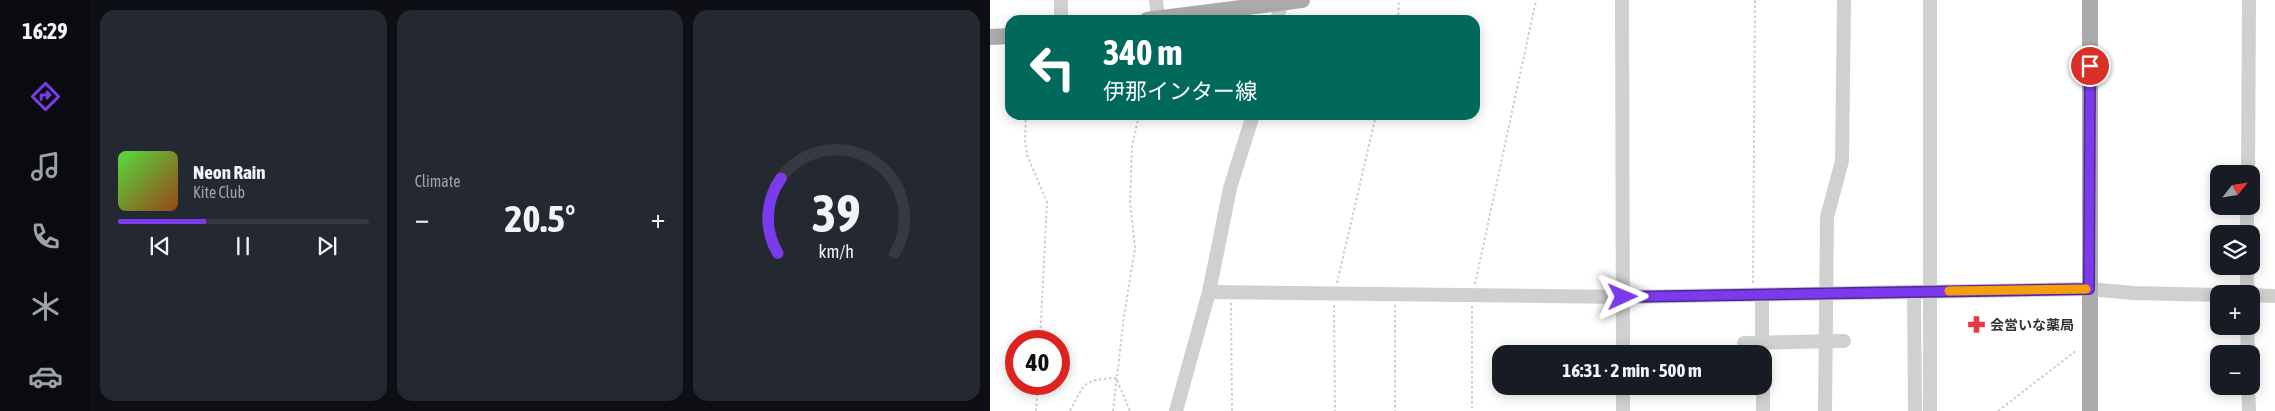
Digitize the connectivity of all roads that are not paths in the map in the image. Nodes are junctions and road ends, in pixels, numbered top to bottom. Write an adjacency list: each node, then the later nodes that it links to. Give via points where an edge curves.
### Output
1 (1061, 0): 10 (street)
2 (1156, 0): 11 (street)
3 (1302, 0): 9 (main road)
4 (1622, 0): 27 (street)
5 (1844, 0): 22 (street, via 1842,161 1827,217)
6 (1930, 0): 21 (street)
7 (2090, 0): 18 (main road)
8 (2249, 0): 17 (street)
9 (1282, 2): 12 (main road); 13 (street)
10 (1061, 15)
11 (1153, 15)
12 (1183, 15)
13 (1278, 15)
14 (1005, 36): 15 (main road)
15 (990, 37)
16 (1251, 120): 19 (street, via 1230,188)
17 (2248, 165)
18 (2089, 289): 21 (street); 23 (street, via 2134,294); 44 (main road)
19 (1209, 292): 27 (street); 38 (street)
20 (1914, 292): 21 (street); 22 (street); 42 (street)
21 (1930, 292): 43 (street)
22 (1824, 294): 25 (street); 29 (street)
23 (2210, 295)
24 (2260, 295): 26 (street)
25 (1757, 296): 27 (street); 33 (street)
26 (2275, 296)
27 (1623, 297): 31 (street)
28 (1844, 341): 29 (street)
29 (1824, 342): 34 (street); 41 (street)
30 (1744, 343): 32 (street)
31 (1623, 345)
32 (1751, 345)
33 (1762, 345)
34 (1772, 347)
35 (1623, 395): 39 (street)
36 (1762, 395): 40 (street)
37 (2248, 395): 45 (street)
38 (1176, 411)
39 (1623, 411)
40 (1763, 411)
41 (1825, 411)
42 (1916, 411)
43 (1930, 411)
44 (2090, 411)
45 (2249, 411)

